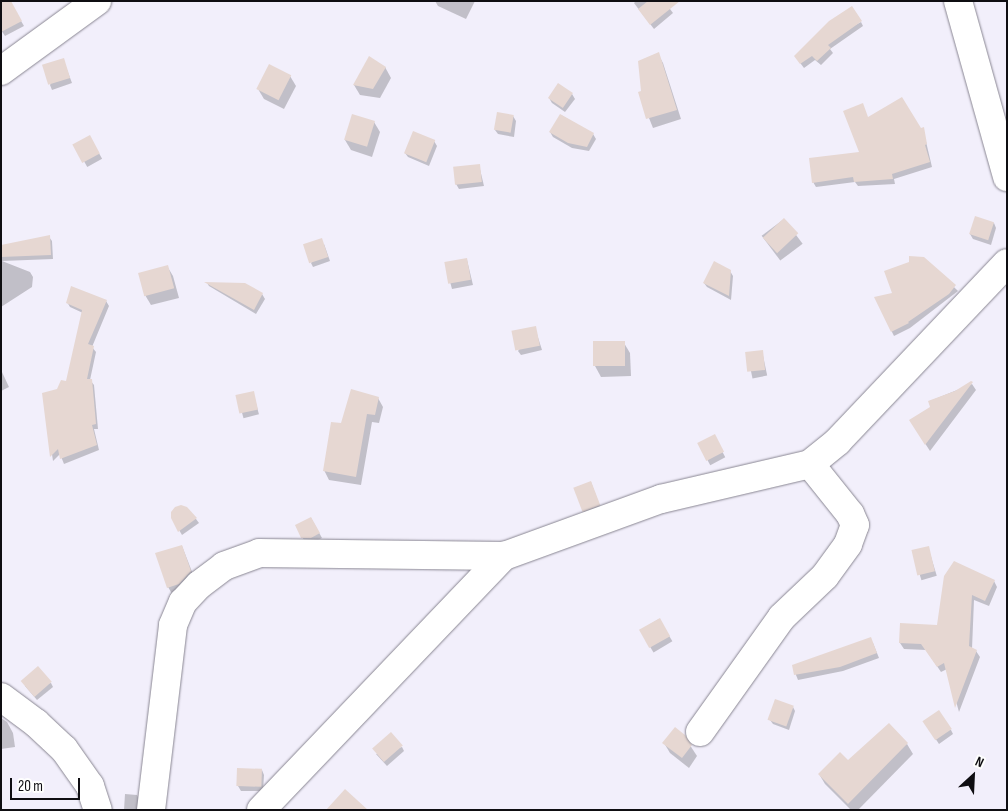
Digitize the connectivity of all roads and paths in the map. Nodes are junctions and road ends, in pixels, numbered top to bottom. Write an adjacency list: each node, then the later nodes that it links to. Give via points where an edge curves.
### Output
1 (97, 1): 3 (street)
2 (958, 1): 4 (street)
3 (1, 71)
4 (1007, 177)
5 (1007, 263): 6 (street, via 838,442)
6 (810, 464): 7 (street, via 661,499); 9 (street, via 850,514 855,525 848,544 825,576 782,617)
7 (504, 556): 11 (street, via 259,553 224,566 183,602 173,625); 12 (street)
8 (1, 698): 10 (street, via 64,748 90,786)
9 (700, 732)
10 (98, 810)
11 (151, 810)
12 (261, 810)

